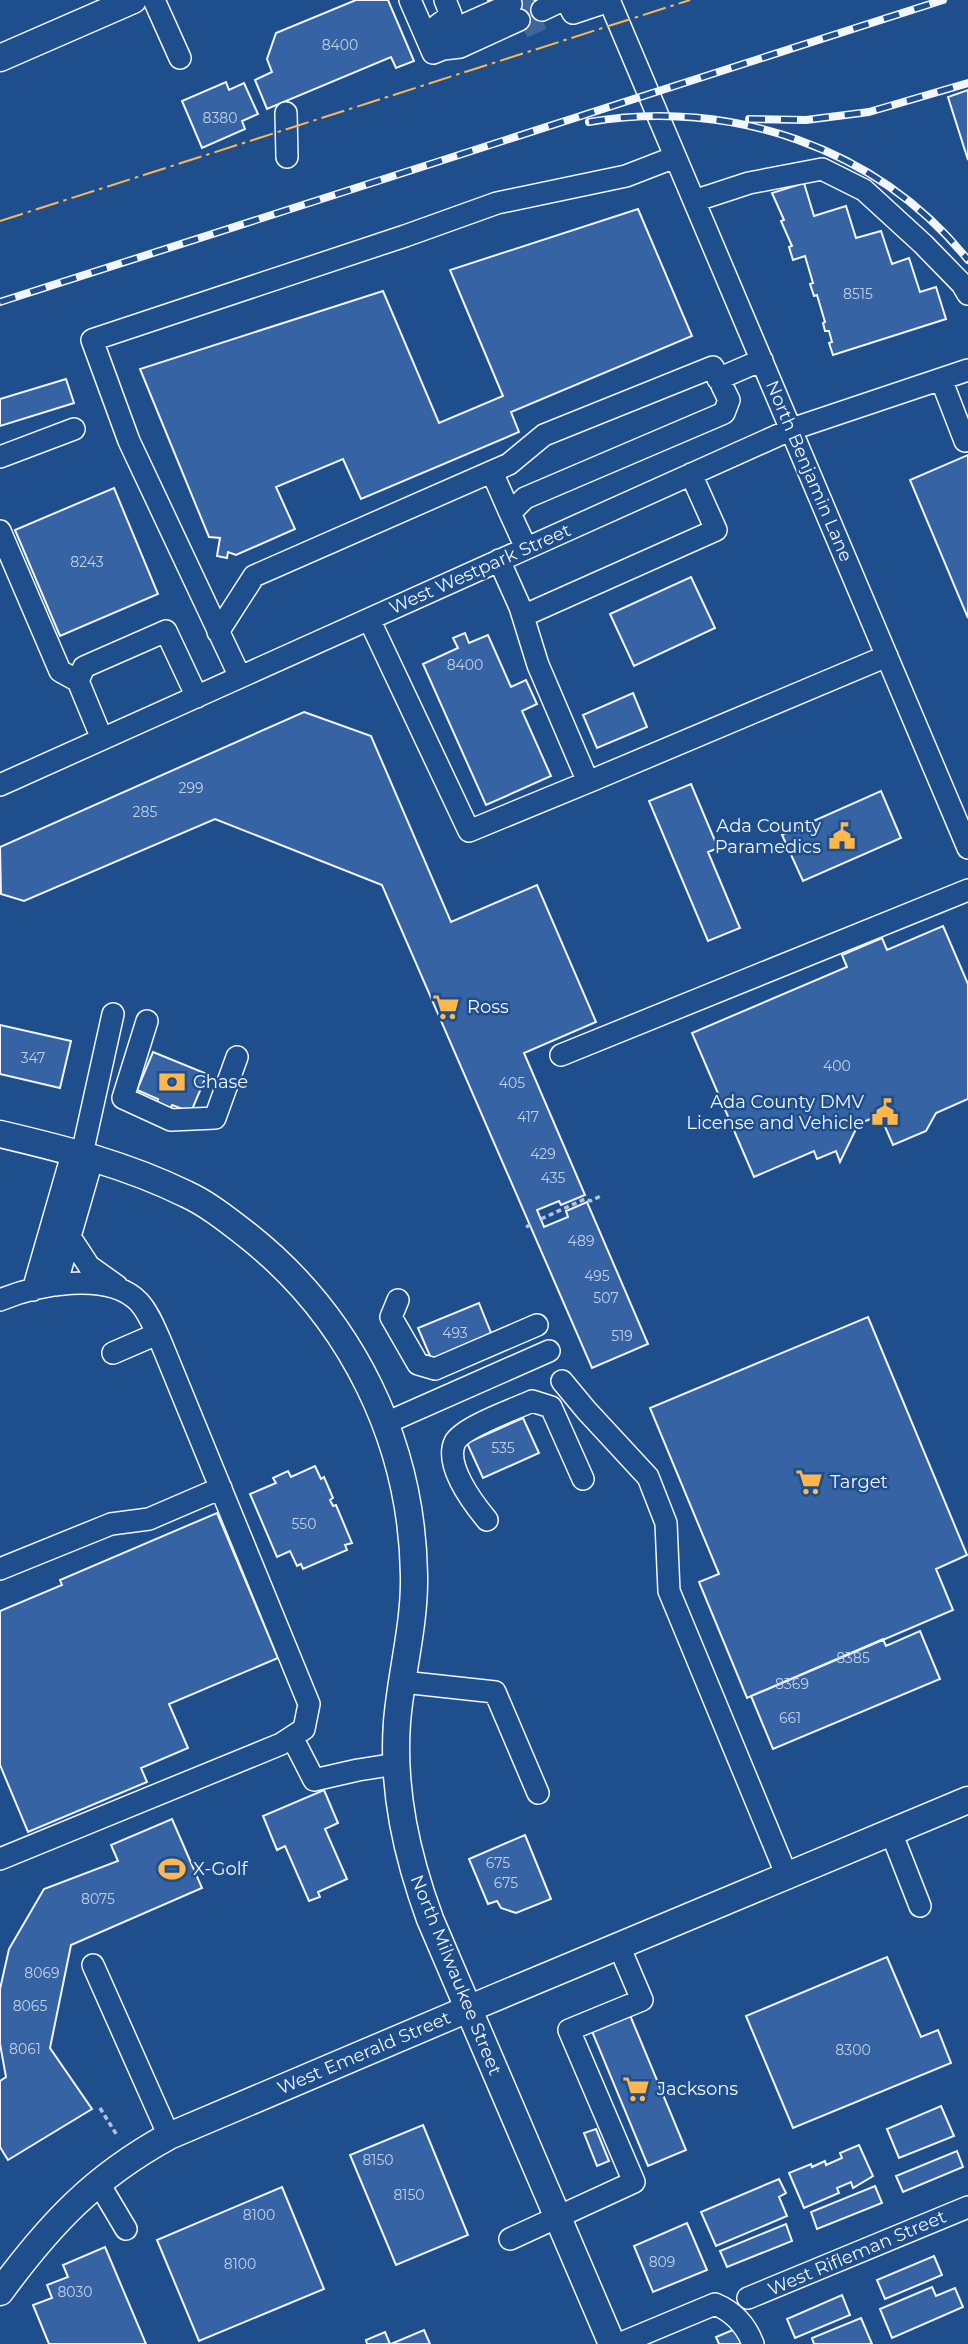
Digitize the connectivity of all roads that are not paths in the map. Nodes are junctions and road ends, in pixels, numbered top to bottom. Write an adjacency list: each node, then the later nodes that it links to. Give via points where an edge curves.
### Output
1 (133, 0): 9 (main road)
2 (155, 0): 10 (street)
3 (410, 0): 8 (street)
4 (444, 0): 8 (street, via 451,15)
5 (609, 0): 6 (street, via 573,13); 13 (street, North Benjamin Lane)
6 (553, 5)
7 (517, 16): 8 (street, via 448,32 443,48 433,53)
8 (426, 34)
9 (0, 58)
10 (180, 58)
11 (286, 113): 12 (street)
12 (287, 157)
13 (675, 157): 14 (street, North Benjamin Lane); 32 (street, via 626,176 497,203 92,340 129,441)
14 (694, 201): 15 (street, via 749,183 822,169 864,190 943,264); 16 (street, North Benjamin Lane)
15 (968, 295)
16 (762, 360): 18 (street); 21 (street, North Benjamin Lane)
17 (968, 370): 19 (street, West Westpark Street)
18 (718, 379): 24 (street, via 713,367 544,435); 26 (street, via 729,400 724,413 525,498)
19 (941, 379): 21 (street, West Westpark Street); 22 (street)
20 (74, 429): 23 (street)
21 (792, 429): 25 (street, West Westpark Street); 33 (street, North Benjamin Lane)
22 (965, 441)
23 (0, 457)
24 (492, 472): 26 (street); 32 (street, via 254,576)
25 (691, 474): 28 (street, West Westpark Street); 30 (street, via 716,530)
26 (510, 513): 28 (street)
27 (0, 531): 35 (street, via 60,671)
28 (526, 548): 29 (street, West Westpark Street)
29 (499, 560): 30 (street); 31 (street, West Westpark Street)
30 (523, 616): 38 (street, via 538,665)
31 (369, 619): 34 (street, West Westpark Street); 38 (street, via 469,831)
32 (218, 632): 34 (street)
33 (887, 656): 38 (street); 40 (street, North Benjamin Lane)
34 (240, 677): 36 (street, West Westpark Street)
35 (78, 681): 36 (street, via 84,667 166,631); 37 (street)
36 (197, 696): 37 (street, West Westpark Street)
37 (102, 739): 39 (street, West Westpark Street)
38 (587, 782)
39 (0, 785)
40 (960, 809): 41 (street, North Benjamin Lane)
41 (968, 848)
42 (968, 890): 45 (street)
43 (113, 1014): 48 (street)
44 (147, 1021): 46 (street, via 122,1098 171,1121 215,1118)
45 (561, 1055)
46 (237, 1057)
47 (0, 1134): 48 (main road, North Milwaukee Street)
48 (83, 1154): 49 (street); 52 (street); 60 (main road, North Milwaukee Street, via 188,1194 267,1251 330,1319 355,1357)
49 (70, 1237): 50 (street); 51 (street, via 89,1266)
50 (56, 1285): 51 (street, via 101,1284); 52 (street)
51 (121, 1289): 56 (street, via 139,1302)
52 (33, 1290): 53 (street)
53 (0, 1300)
54 (398, 1300): 55 (street, via 391,1317 418,1364 435,1369)
55 (537, 1325)
56 (157, 1334): 58 (street); 62 (street)
57 (549, 1350): 60 (street)
58 (113, 1353)
59 (562, 1381): 72 (street, via 648,1477 666,1522 669,1591)
60 (386, 1423): 65 (main road, North Milwaukee Street, via 406,1490 412,1531 412,1618)
61 (583, 1479): 63 (street, via 551,1407 532,1401 469,1430 456,1441 452,1457 468,1497)
62 (221, 1488): 64 (street, via 149,1519 111,1524); 66 (street, via 309,1703 304,1729)
63 (487, 1520)
64 (0, 1570)
65 (402, 1682): 67 (main road, North Milwaukee Street); 68 (street, via 495,1692)
66 (292, 1737): 67 (street, via 314,1780); 71 (street)
67 (396, 1765): 76 (main road, North Milwaukee Street, via 409,1855)
68 (538, 1793)
69 (968, 1800): 70 (main road, West Emerald Street)
70 (891, 1832): 72 (main road, West Emerald Street); 73 (street)
71 (0, 1859)
72 (786, 1877): 74 (main road, West Emerald Street)
73 (920, 1906)
74 (619, 1945): 76 (main road, West Emerald Street); 80 (street, via 642,2000 569,2030 634,2182)
75 (93, 1965): 77 (street)
76 (468, 2008): 77 (main road, West Emerald Street); 80 (main road, North Milwaukee Street)
77 (169, 2136): 78 (main road, West Emerald Street)
78 (98, 2182): 81 (street); 83 (main road, West Emerald Street, via 52,2226)
79 (967, 2210): 84 (street, West Rifleman Street)
80 (558, 2219): 82 (street); 85 (main road, North Milwaukee Street)
81 (126, 2228)
82 (510, 2239)
83 (0, 2292)
84 (748, 2298)
85 (612, 2344)
86 (619, 2344): 87 (street, via 715,2304 744,2324)
87 (753, 2344)

